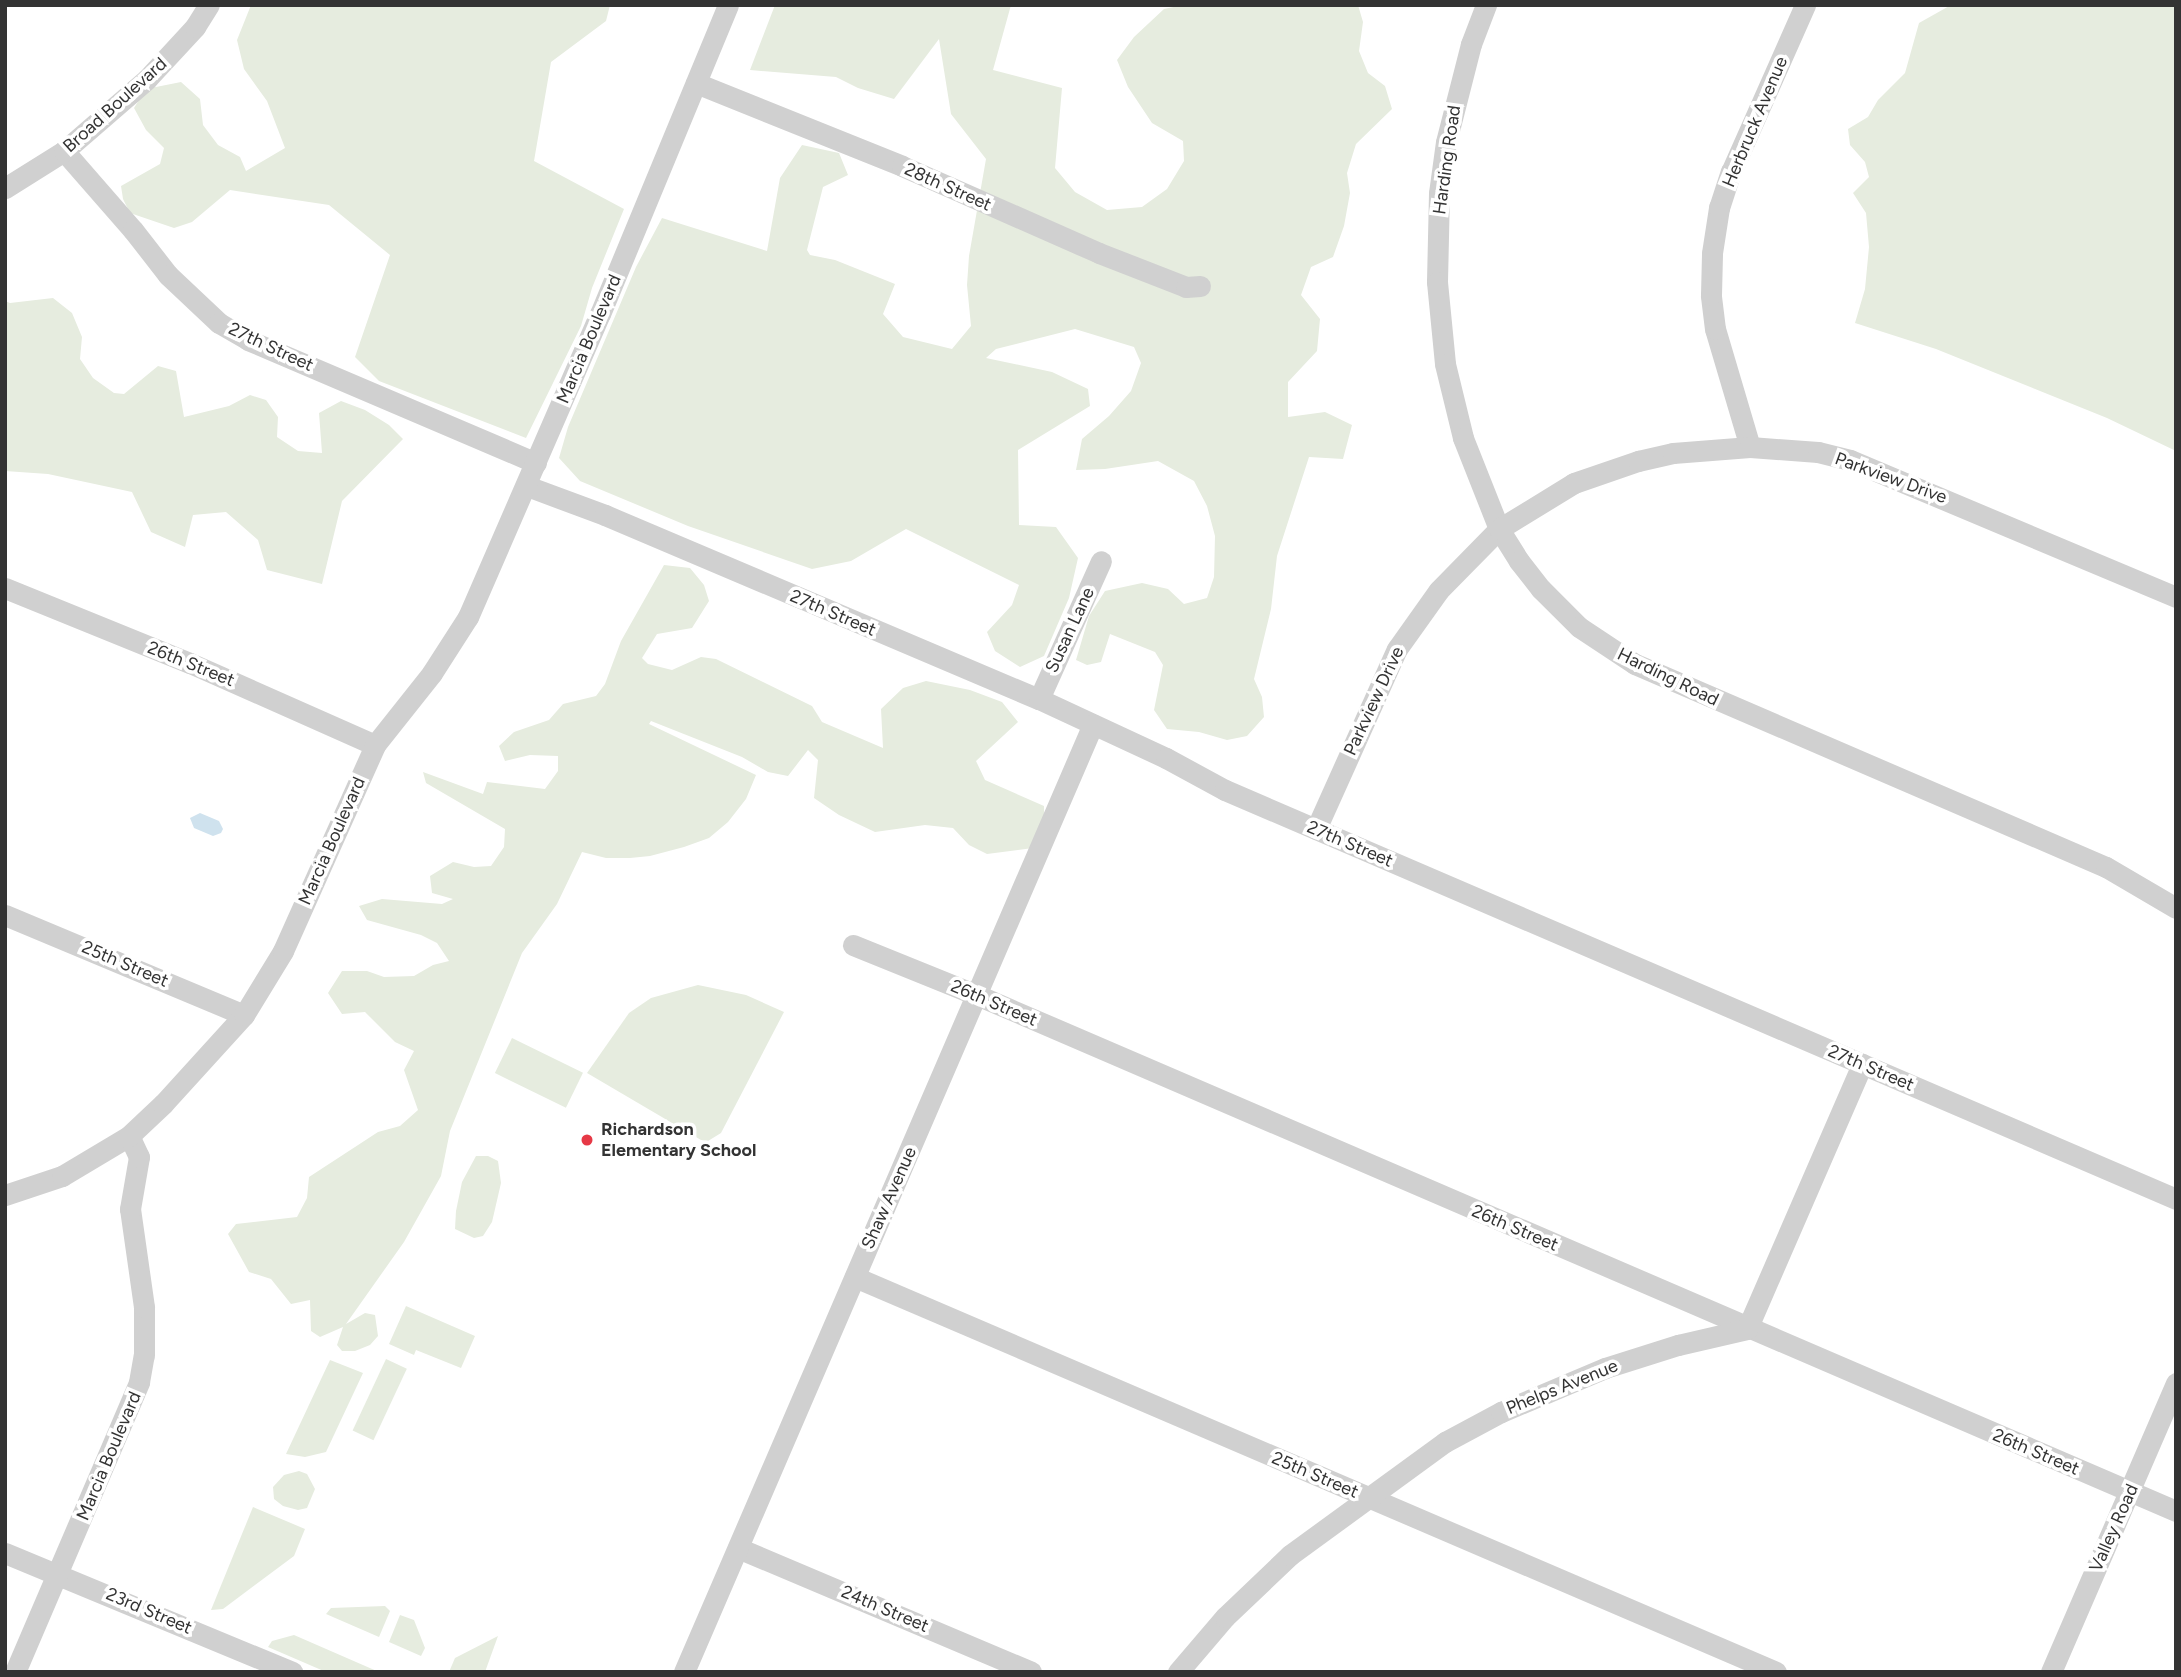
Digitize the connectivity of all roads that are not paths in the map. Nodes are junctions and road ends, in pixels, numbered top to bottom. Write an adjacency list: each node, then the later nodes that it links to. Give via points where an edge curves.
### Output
1 (209, 5): 6 (street, Broad Boulevard, via 172,53)
2 (728, 5): 5 (street, Marcia Boulevard)
3 (1486, 5): 12 (street, Harding Road, via 1446,142 1439,193 1437,282 1446,368 1463,438)
4 (1805, 5): 9 (street, Herbruck Avenue, via 1731,172 1712,253 1715,329)
5 (696, 83): 8 (street, 28th Street, via 905,167 1099,253 1186,287); 10 (street, Marcia Boulevard)
6 (64, 151): 7 (street, Broad Boulevard); 10 (street, 27th Street, via 168,275 219,323 248,340)
7 (5, 188)
8 (1200, 286)
9 (1749, 447): 12 (street, Parkview Drive, via 1673,453 1638,461 1574,484); 15 (street, Parkview Drive, via 1818,452 1858,463)
10 (536, 463): 11 (street, Marcia Boulevard)
11 (527, 486): 16 (street, 27th Street); 18 (street, Marcia Boulevard, via 468,617 432,673)
12 (1499, 529): 19 (street, Parkview Drive, via 1439,590 1399,645); 20 (street, Harding Road, via 1541,589 1579,627 1634,664 2106,867)
13 (1101, 561): 16 (street, Susan Lane)
14 (5, 588): 18 (street, 26th Street)
15 (2176, 597)
16 (1039, 699): 17 (street, 27th Street)
17 (1093, 724): 19 (street, 27th Street); 23 (street, Shaw Avenue)
18 (375, 745): 24 (street, Marcia Boulevard, via 283,951)
19 (1316, 829): 25 (street, 27th Street)
20 (2176, 908)
21 (5, 915): 24 (street, 25th Street)
22 (853, 945): 23 (street, 26th Street)
23 (977, 995): 29 (street, Shaw Avenue); 30 (street, 26th Street)
24 (244, 1015): 26 (street, Marcia Boulevard)
25 (1863, 1064): 28 (street, 27th Street); 30 (street)
26 (129, 1136): 27 (street, via 62,1176); 37 (street, Marcia Boulevard, via 139,1157 130,1209 143,1292 144,1355 117,1439)
27 (5, 1195)
28 (2176, 1199)
29 (855, 1277): 33 (street, 25th Street); 35 (street, Shaw Avenue)
30 (1747, 1329): 32 (street, 26th Street); 33 (street, Phelps Avenue, via 1678,1345 1552,1388 1445,1442)
31 (2176, 1383): 32 (street, Valley Road)
32 (2130, 1492): 34 (street, 26th Street); 44 (street, Valley Road)
33 (1368, 1498): 42 (street, Phelps Avenue, via 1273,1569); 43 (street, 25th Street)
34 (2176, 1511)
35 (738, 1548): 40 (street, Shaw Avenue); 41 (street, 24th Street)
36 (5, 1553): 37 (street, 23rd Street)
37 (57, 1574): 38 (street, Marcia Boulevard); 39 (street, 23rd Street)
38 (15, 1672)
39 (292, 1672)
40 (684, 1672)
41 (1031, 1672)
42 (1178, 1672)
43 (1776, 1672)
44 (2051, 1672)

